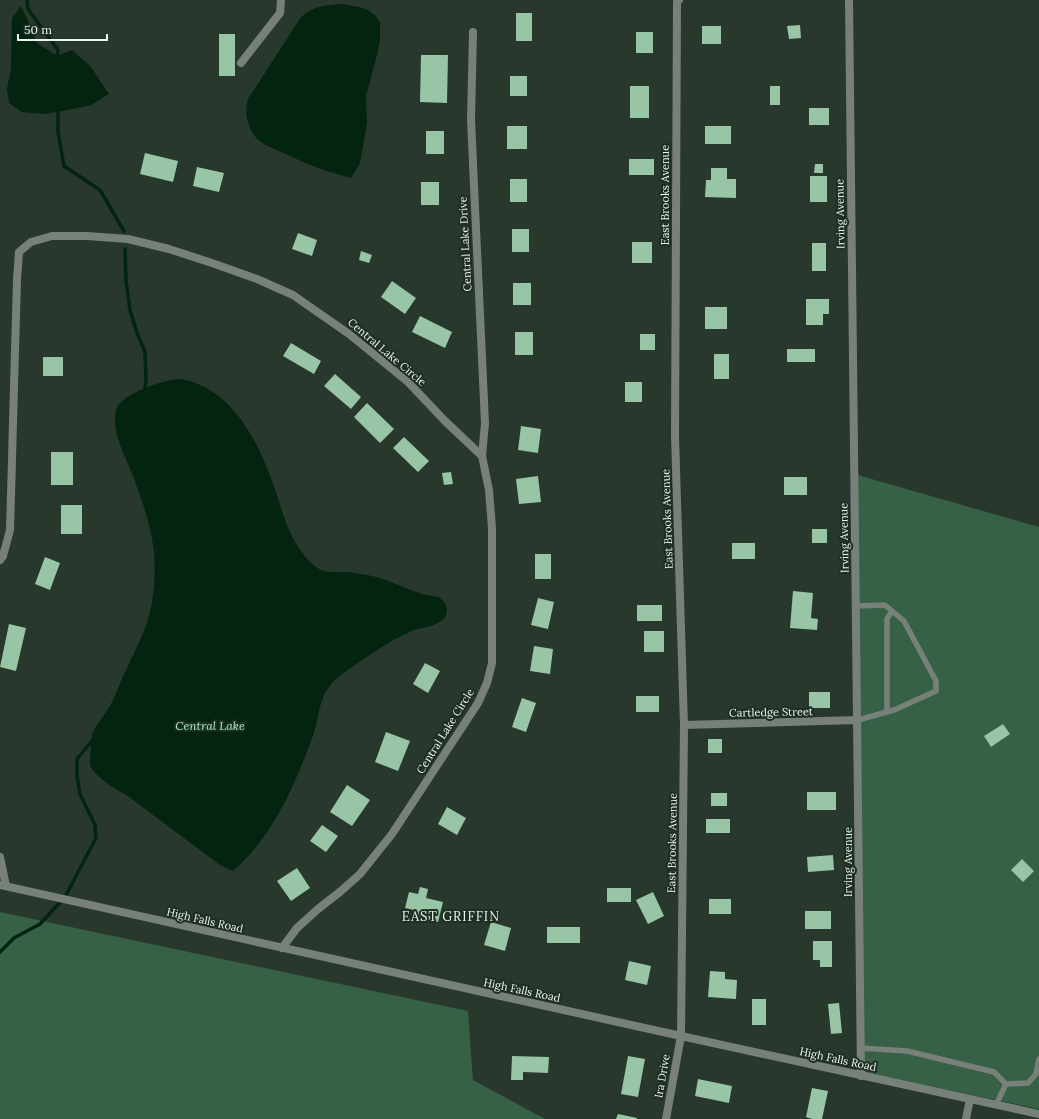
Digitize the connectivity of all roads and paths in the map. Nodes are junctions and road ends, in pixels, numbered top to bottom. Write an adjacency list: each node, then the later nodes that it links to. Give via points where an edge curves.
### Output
1 (281, 0): 5 (street, via 280,13)
2 (849, 0): 8 (street, Irving Avenue)
3 (678, 1): 12 (street, East Brooks Avenue, via 675,436)
4 (473, 32): 6 (street, Central Lake Drive, via 471,120 485,423)
5 (241, 64)
6 (482, 456): 7 (street, Central Lake Circle, via 408,382 349,334 293,295 257,279 169,249 128,240 52,236 31,242 19,252 10,530); 15 (street, Central Lake Circle, via 489,490 492,528 492,663 487,683 478,703 392,834 360,874 297,928)
7 (0, 560)
8 (856, 606): 9 (lane, via 885,605); 11 (street, Irving Avenue)
9 (892, 611): 10 (lane, via 887,619); 10 (lane, via 904,621 936,680 936,691)
10 (887, 712): 11 (lane)
11 (858, 720): 12 (street, Cartledge Street); 17 (street, Irving Avenue)
12 (684, 725): 16 (street, East Brooks Avenue)
13 (0, 858): 14 (street)
14 (3, 886): 15 (street, High Falls Road)
15 (282, 948): 16 (street, High Falls Road)
16 (681, 1036): 19 (street, High Falls Road); 24 (street, Ira Drive)
17 (860, 1048): 19 (street, Irving Avenue); 20 (lane, via 907,1051 994,1072)
18 (1039, 1059): 20 (lane, via 1036,1074 1028,1083)
19 (861, 1076): 21 (street, High Falls Road)
20 (1006, 1084): 22 (lane)
21 (970, 1099): 22 (street, High Falls Road); 25 (street)
22 (996, 1105): 23 (street, High Falls Road)
23 (1039, 1114)
24 (666, 1119)
25 (966, 1119)

